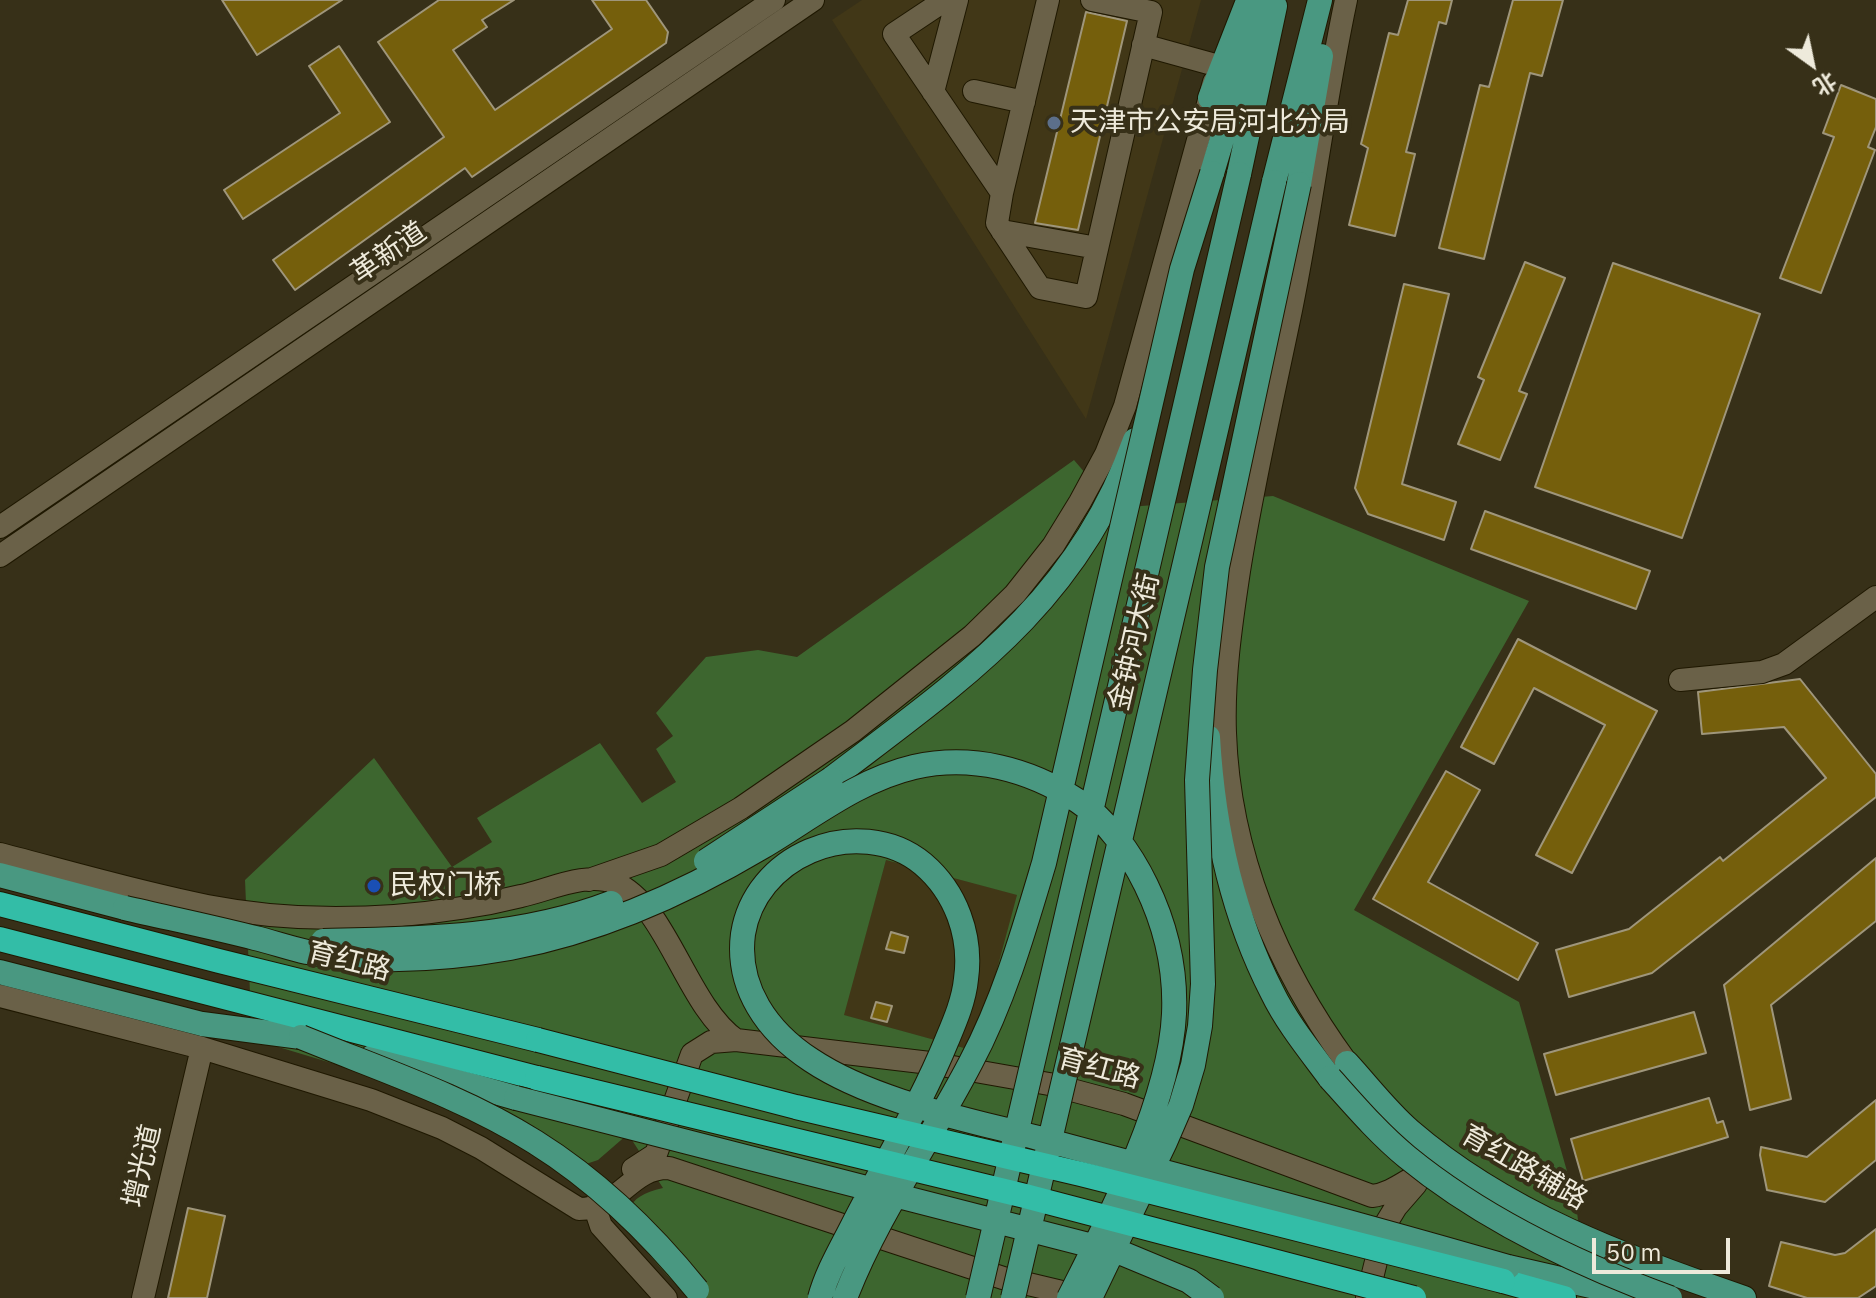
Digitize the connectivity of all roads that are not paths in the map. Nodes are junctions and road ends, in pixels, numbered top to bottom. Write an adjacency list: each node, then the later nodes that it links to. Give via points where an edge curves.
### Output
1 (774, 0): 24 (street, 革新道)
2 (813, 0): 25 (street, 革新道)
3 (945, 0): 17 (street, via 894,34)
4 (957, 0): 17 (street)
5 (1048, 0): 19 (street)
6 (1092, 0): 14 (street, via 1151,12)
7 (1236, 0): 15 (street)
8 (1249, 0): 18 (main road)
9 (1263, 0): 23 (main road, bridge, via 1182,269)
10 (1276, 0): 57 (main road, 金钟河大街, bridge)
11 (1320, 0): 58 (main road, 金钟河大街, bridge)
12 (1330, 0): 27 (main road, bridge, via 1299,184 1217,567)
13 (1346, 0): 43 (street, via 1303,253 1250,506 1233,611 1225,734 1238,828 1257,896 1304,999)
14 (1143, 45): 15 (street); 22 (street)
15 (1219, 66): 18 (street)
16 (974, 91): 19 (street)
17 (933, 92): 20 (street)
18 (1210, 98): 30 (street, 育红路, via 1125,406 1106,454 1053,546 972,636 853,731 706,830)
19 (1024, 102): 20 (street)
20 (1002, 193): 21 (street, via 997,223)
21 (1002, 231): 22 (street); 22 (street, via 1040,288 1086,297)
22 (1097, 248)
23 (1160, 366): 35 (main road, bridge, via 1118,482 1094,528 1017,630 958,683 831,779 717,856 592,911 522,927 378,940); 56 (main road, bridge, via 1027,920 984,1036)
24 (0, 527)
25 (0, 556)
26 (1876, 597): 28 (street, via 1784,664 1762,672)
27 (1205, 670): 60 (main road, bridge, via 1197,780 1203,984 1193,1065 1165,1142); 66 (main road, bridge, via 1210,780 1237,906 1273,994 1321,1066 1384,1136 1458,1194 1555,1250)
28 (1680, 680)
29 (0, 854): 32 (street, 育红路, via 209,906 302,916 431,912)
30 (654, 858): 32 (street, 育红路); 33 (street, via 643,869)
31 (0, 875): 35 (main road, bridge)
32 (589, 880): 33 (street, 育红路, via 618,884)
33 (636, 899): 40 (street, 育红路, via 705,1008); 42 (street, via 649,935 694,1009)
34 (0, 904): 64 (highway, 育红路, bridge)
35 (253, 937): 59 (main road, bridge, via 309,952 368,958 462,955 512,947 590,928 681,891 855,791 915,767 976,763 1051,784 1083,804 1133,861 1163,928 1174,1012 1161,1087)
36 (0, 939): 63 (highway, bridge)
37 (0, 972): 39 (main road, via 202,1024)
38 (0, 996): 41 (street)
39 (301, 1037): 54 (main road, bridge, via 431,1090 535,1142 626,1210); 61 (main road, bridge, via 516,1098 1124,1254 1189,1281)
40 (736, 1040): 42 (street, 育红路, via 711,1042); 49 (street, 育红路, via 930,1063 1049,1084 1124,1104)
41 (202, 1048): 50 (street, via 414,1116 481,1148); 52 (street, 增光道)
42 (692, 1054): 45 (street)
43 (1347, 1063): 44 (main road, 育红路辅路)
44 (1423, 1142): 46 (street); 48 (main road, 育红路辅路)
45 (660, 1144): 47 (street); 50 (street, via 650,1159 600,1195)
46 (1427, 1169): 48 (street); 49 (street, 育红路, via 1385,1194); 51 (street, via 1389,1216)
47 (677, 1170): 50 (street, via 650,1171); 60 (street, via 1003,1278)
48 (1462, 1171): 67 (main road, 育红路辅路, via 1561,1228)
49 (1344, 1188): 51 (street, via 1371,1215)
50 (591, 1214): 53 (street)
51 (1381, 1240): 62 (street)
52 (143, 1298)
53 (666, 1298)
54 (703, 1298)
55 (820, 1298): 65 (main road, bridge, via 839,1252 864,1203 905,1127 911,1115 918,1102 925,1089 966,981 965,938 940,882 911,855 868,841 850,841 812,850 778,870 745,922 742,966 754,1001 778,1034 813,1062 905,1102 920,1105 1300,1207 1508,1267)
56 (845, 1298)
57 (978, 1298)
58 (1013, 1298)
59 (1069, 1298)
60 (1088, 1298)
61 (1212, 1298)
62 (1367, 1298)
63 (1414, 1298)
64 (1564, 1298)
65 (1643, 1298)
66 (1670, 1298)
67 (1744, 1298)

